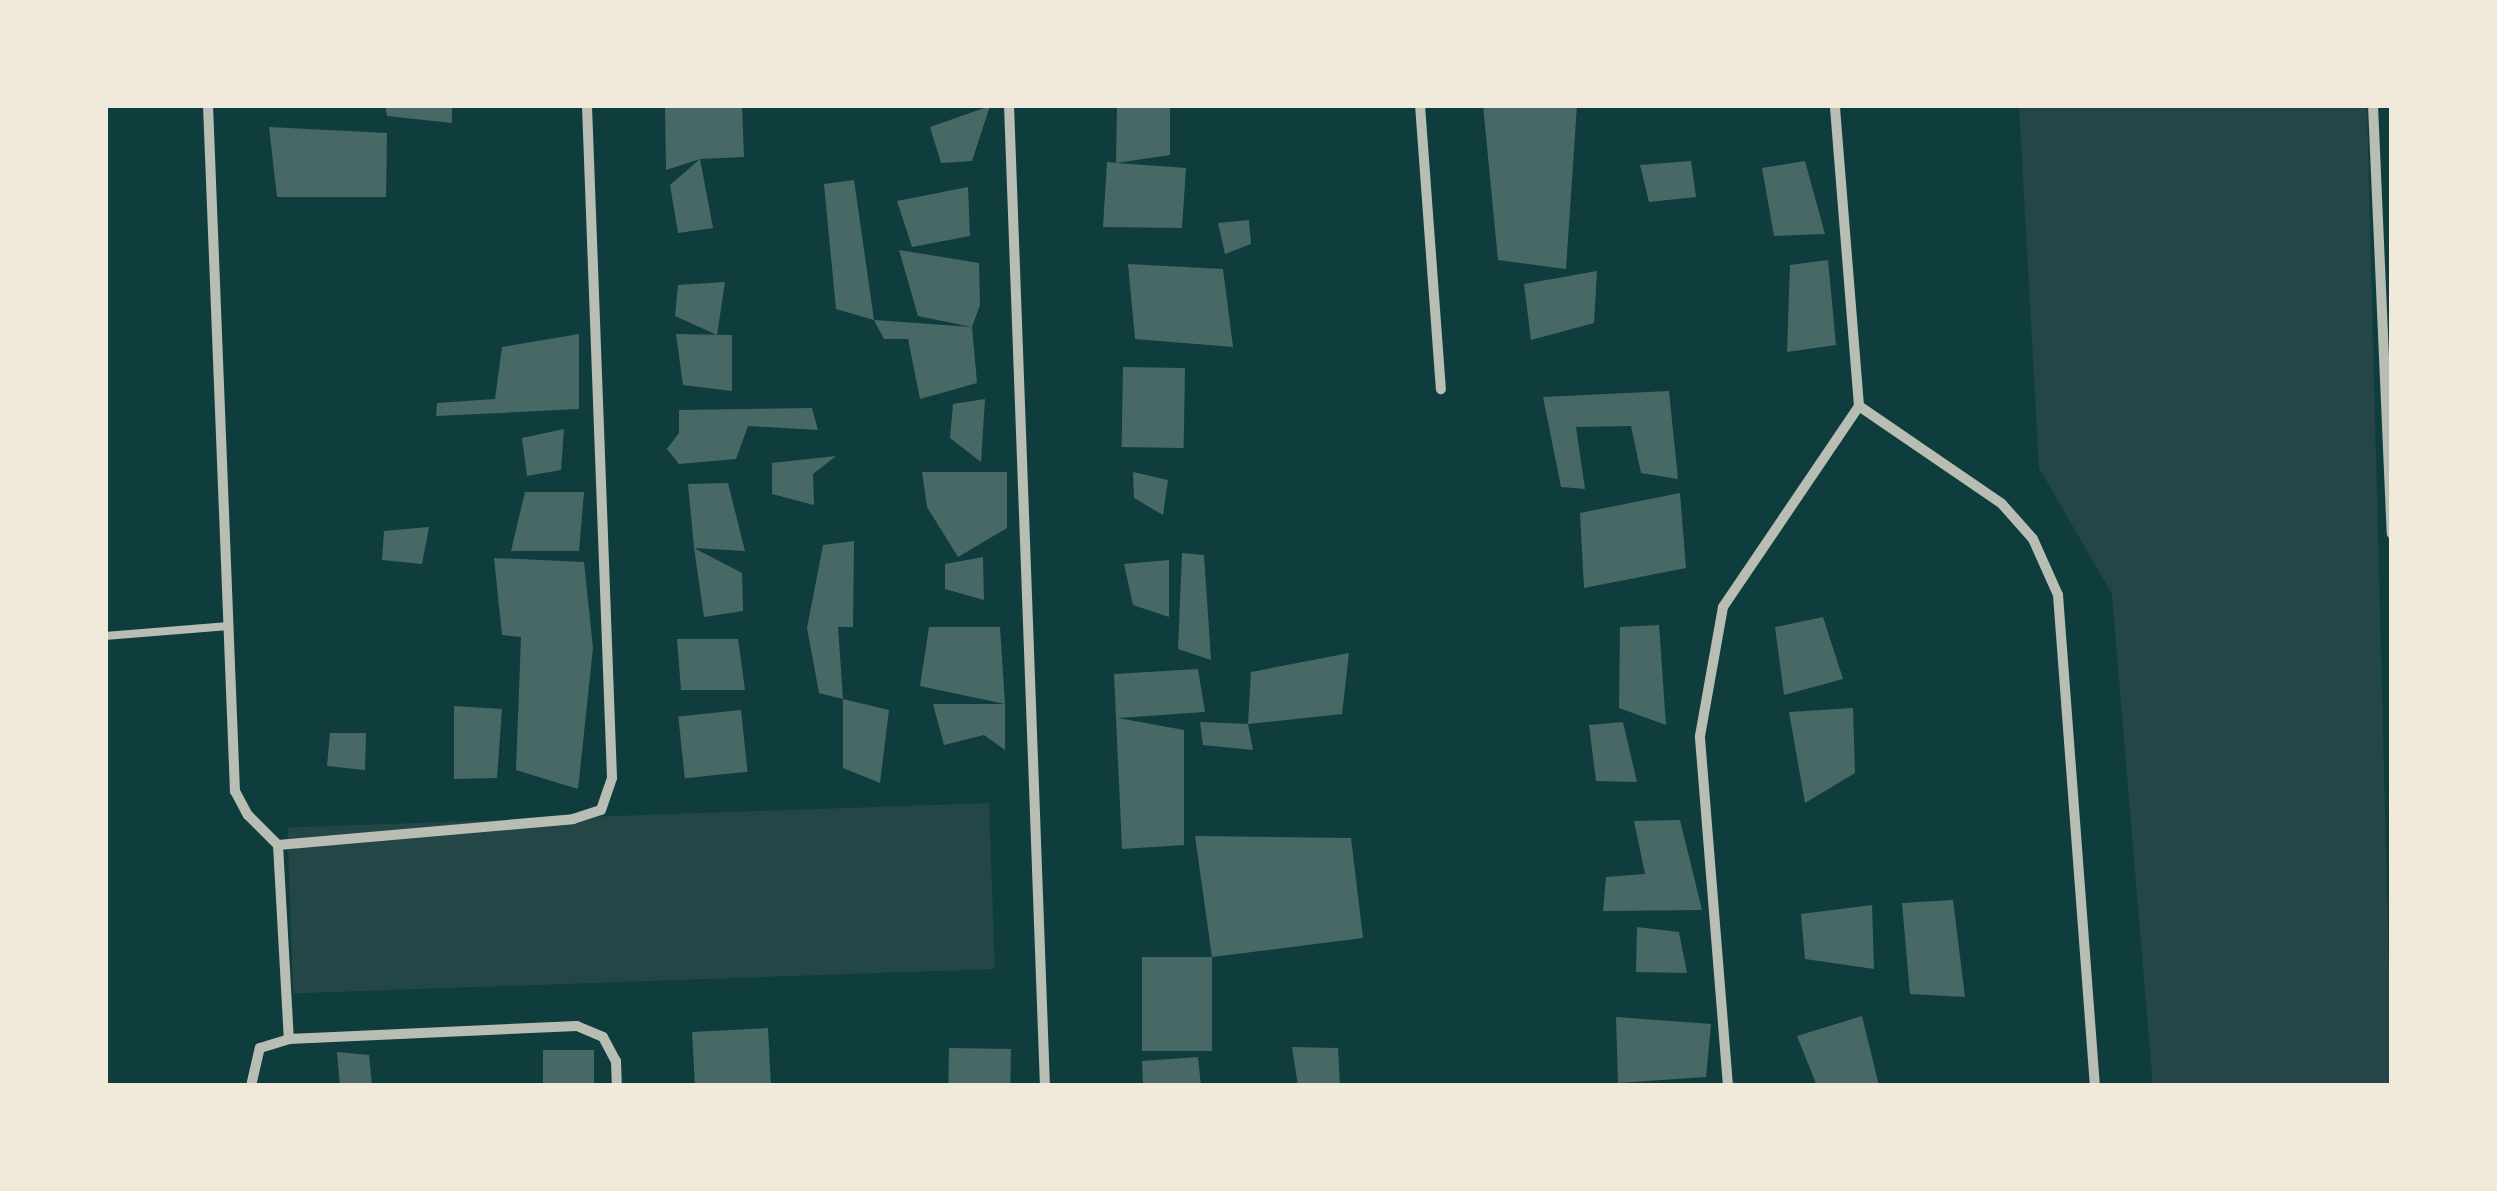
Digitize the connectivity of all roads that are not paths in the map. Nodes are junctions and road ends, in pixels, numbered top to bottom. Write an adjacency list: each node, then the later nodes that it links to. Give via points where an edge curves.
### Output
1 (208, 105): 10 (street)
2 (586, 105): 12 (street, via 612,778 601,810 573,819)
3 (1008, 105): 16 (street)
4 (1420, 105): 7 (street)
5 (1835, 105): 8 (street)
6 (2373, 105): 9 (street)
7 (1441, 389)
8 (1860, 406): 17 (street, via 1722,608 1700,736); 18 (street, via 2002,504 2032,539 2058,595)
9 (2392, 534)
10 (229, 626): 11 (lane); 12 (street, via 235,791)
11 (105, 636)
12 (278, 845): 13 (street)
13 (289, 1038): 14 (street, via 260,1048); 15 (street, via 577,1026 603,1037 616,1060)
14 (252, 1086)
15 (617, 1086)
16 (1045, 1086)
17 (1728, 1086)
18 (2095, 1086)

